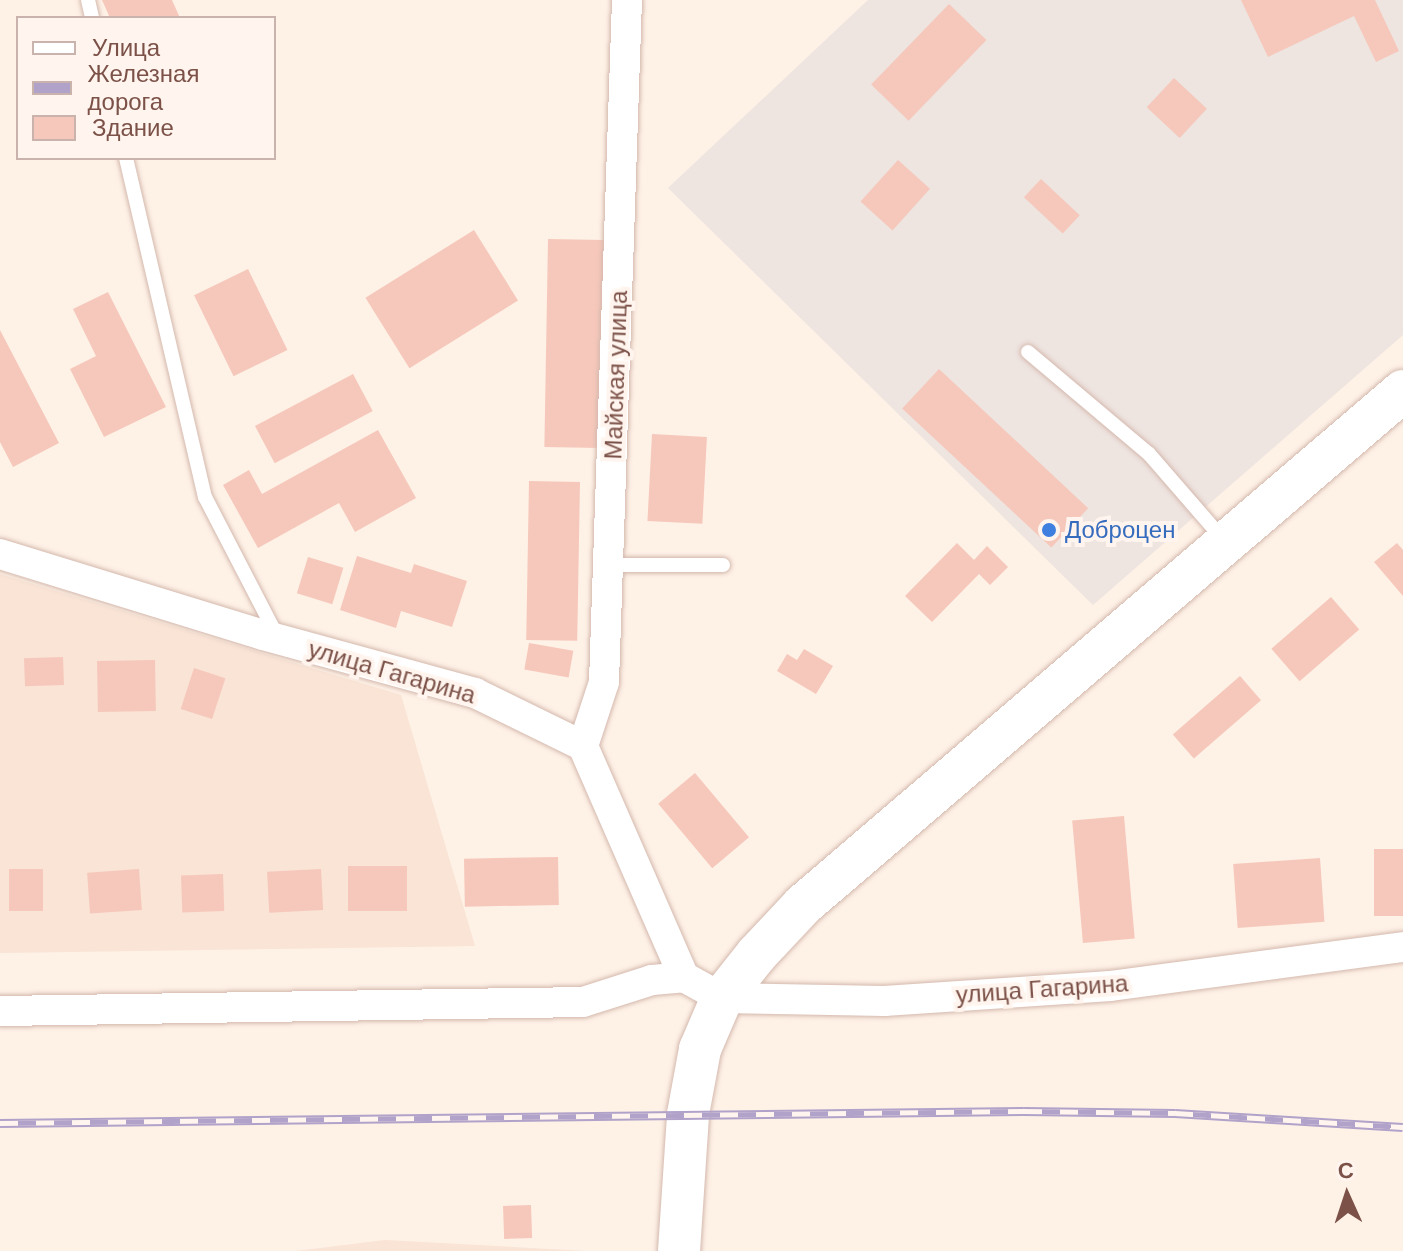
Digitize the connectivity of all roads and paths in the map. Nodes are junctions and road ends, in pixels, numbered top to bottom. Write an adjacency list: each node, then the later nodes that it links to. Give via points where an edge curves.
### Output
1 (627, 0): 7 (street, Майская улица)
2 (126, 160): 9 (lane, via 205,497)
3 (1028, 352): 5 (lane, via 1149,454)
4 (1403, 391): 5 (main road)
5 (1226, 543): 13 (main road, via 803,905)
6 (0, 554): 9 (street, улица Гагарина)
7 (608, 565): 8 (lane); 10 (street, Майская улица, via 604,682)
8 (723, 565)
9 (279, 639): 10 (street, улица Гагарина, via 475,693)
10 (583, 746): 12 (street)
11 (1403, 947): 13 (street, улица Гагарина, via 1111,986 884,1001)
12 (684, 977): 13 (street, улица Гагарина); 14 (street, via 652,980 583,1002)
13 (722, 998): 15 (main road, via 692,1082)
14 (0, 1011)
15 (679, 1251)

